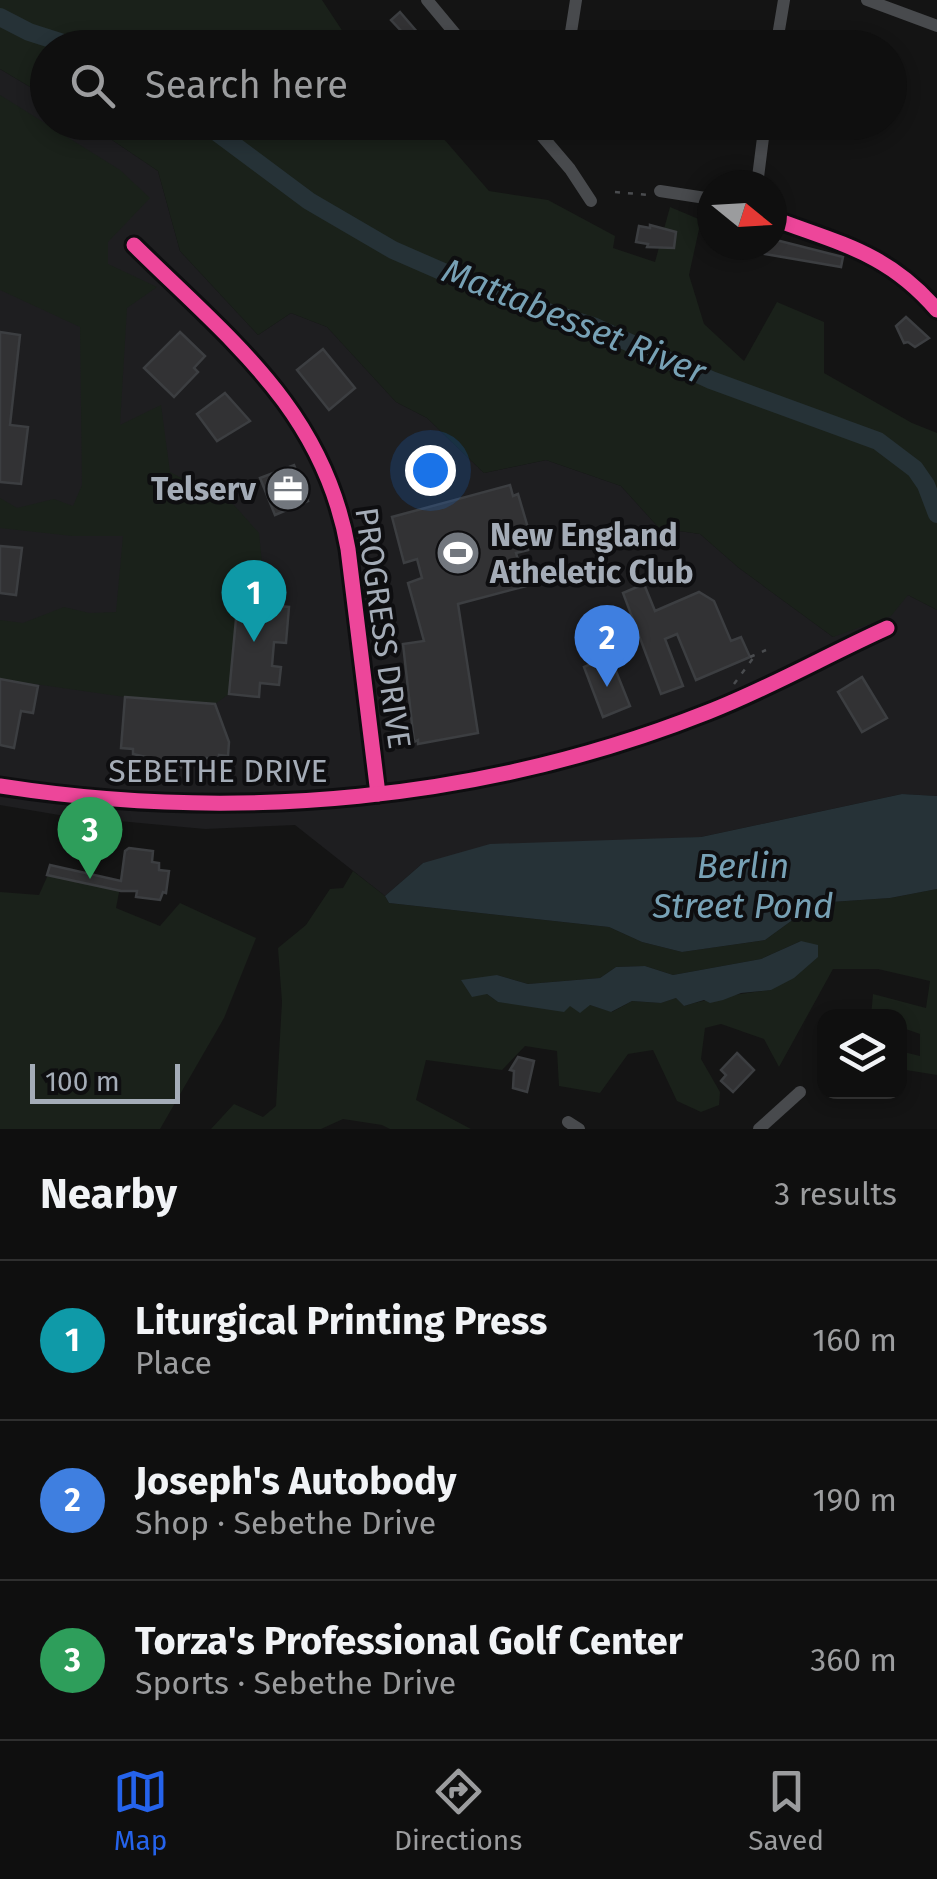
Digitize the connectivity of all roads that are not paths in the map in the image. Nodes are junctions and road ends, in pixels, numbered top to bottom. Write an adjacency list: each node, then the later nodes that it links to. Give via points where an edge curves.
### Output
1 (427, 0): 6 (street)
2 (576, 0): 7 (street)
3 (784, 0): 8 (street)
4 (867, 0): 5 (street)
5 (937, 26)
6 (452, 30)
7 (571, 30)
8 (779, 30)
9 (545, 140): 14 (street)
10 (763, 140): 11 (street)
11 (759, 170)
12 (659, 194): 13 (street)
13 (697, 198)
14 (591, 201)
15 (787, 224): 17 (street, via 881,259)
16 (134, 245): 20 (street, PROGRESS DRIVE, via 263,374 326,469 348,549)
17 (937, 310)
18 (886, 628): 20 (street, SEBETHE DRIVE, via 746,697 628,741 494,776)
19 (0, 786): 20 (street, SEBETHE DRIVE, via 183,804)
20 (378, 794)
21 (800, 1092): 22 (street)
22 (759, 1129)

